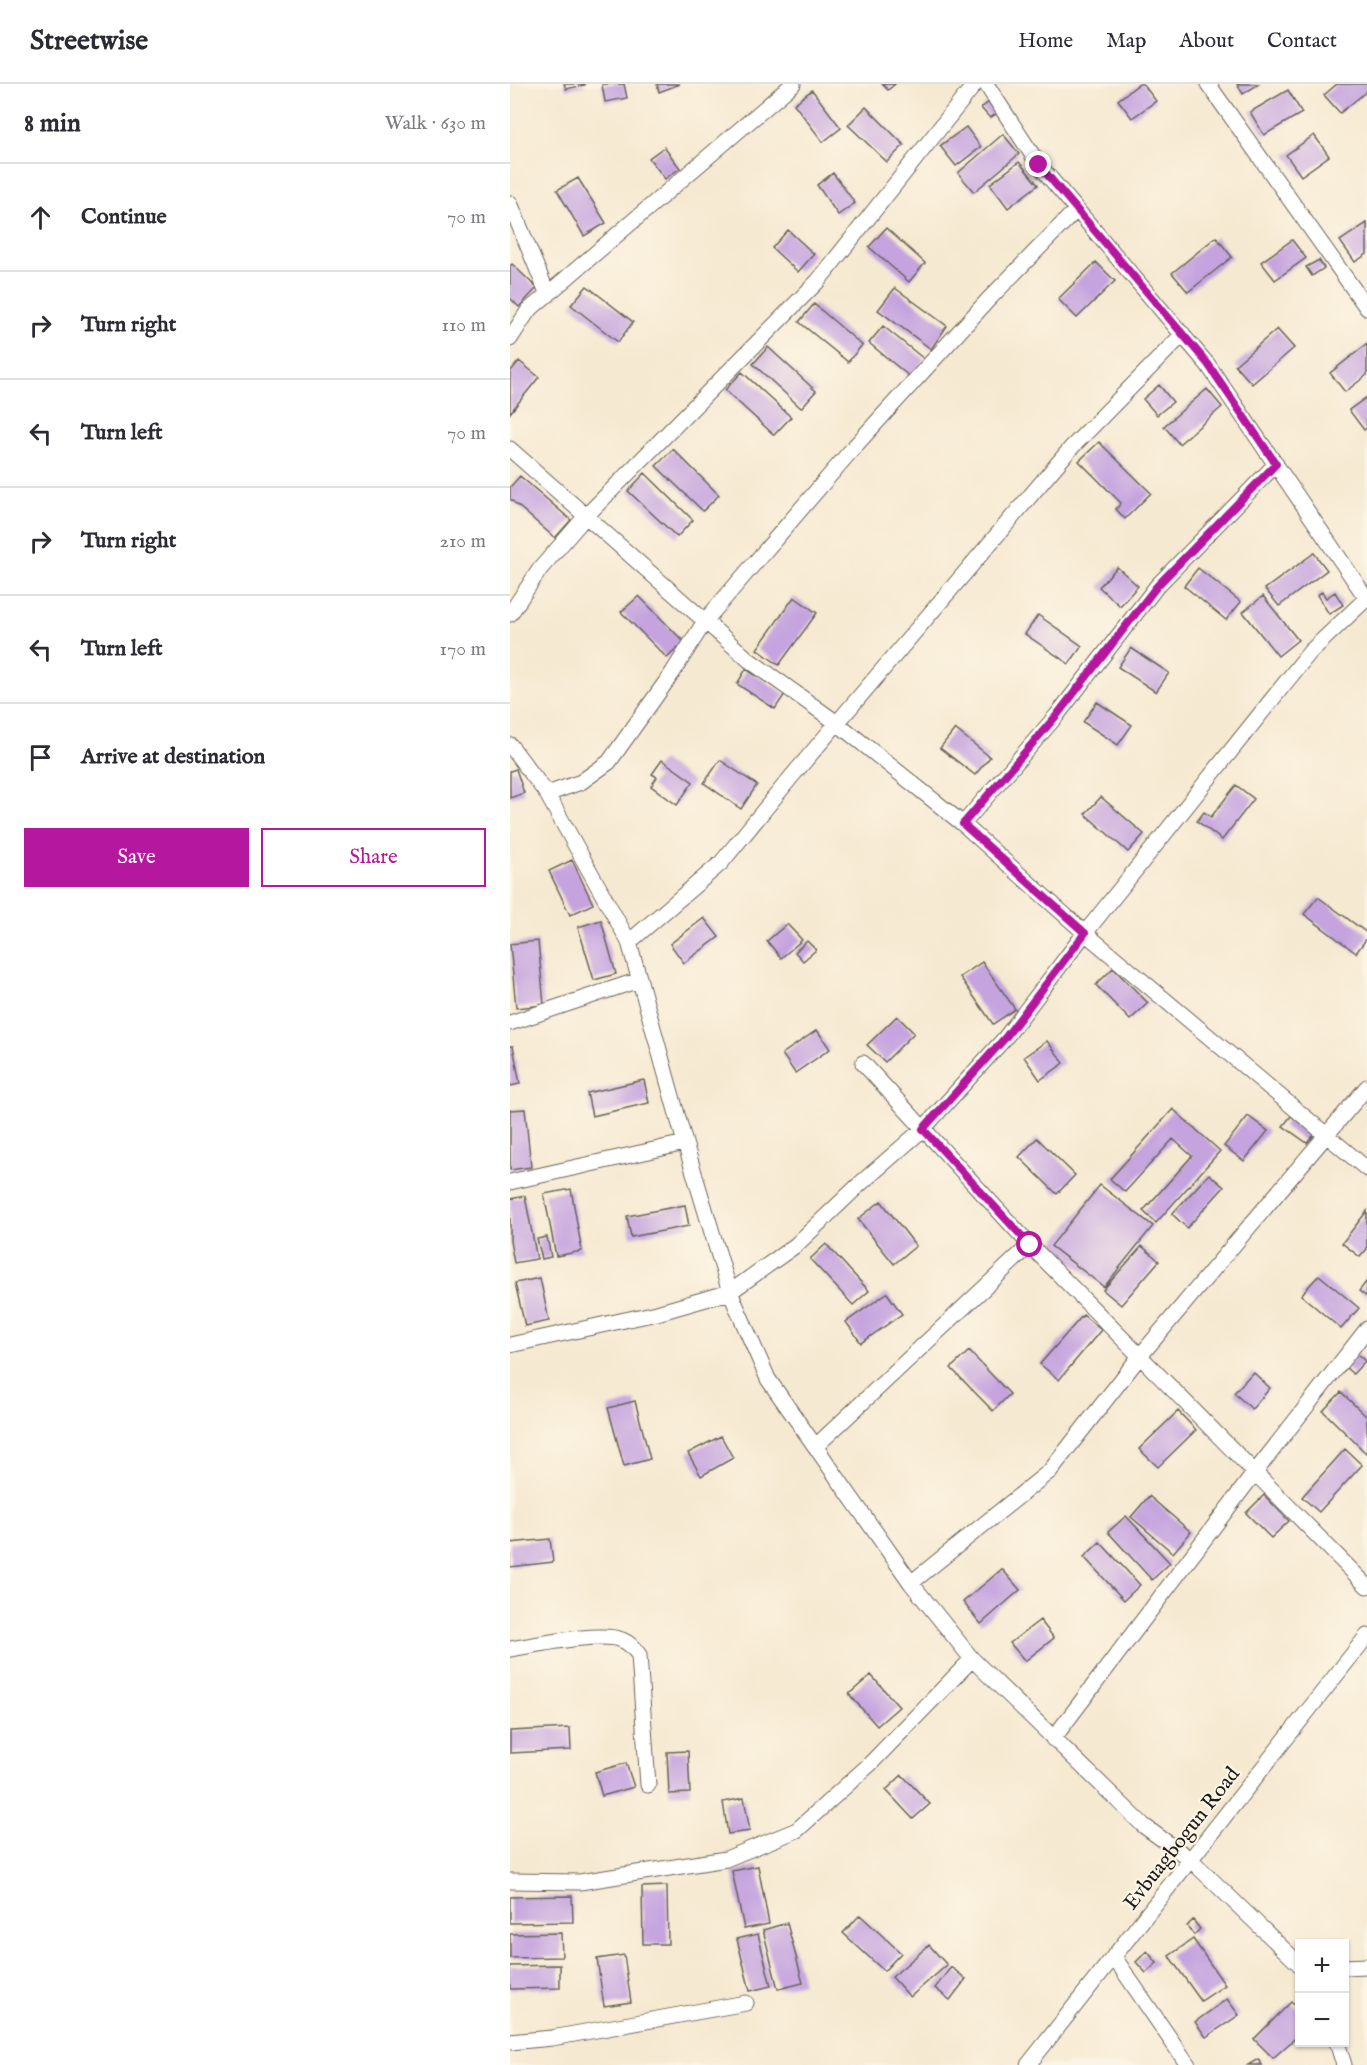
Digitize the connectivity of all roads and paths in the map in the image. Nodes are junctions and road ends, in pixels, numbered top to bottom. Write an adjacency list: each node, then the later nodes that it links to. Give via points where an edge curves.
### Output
1 (793, 84): 7 (street)
2 (975, 84): 13 (street, via 818,281)
3 (986, 84): 6 (street, via 1039,165)
4 (1208, 84): 8 (street)
5 (510, 203): 7 (street)
6 (1076, 210): 9 (street); 16 (street, via 987,300)
7 (548, 295): 10 (street, via 528,311)
8 (1367, 308)
9 (1183, 334): 12 (street); 17 (street, via 1071,448)
10 (510, 339)
11 (510, 449): 13 (street)
12 (1276, 464): 14 (street); 20 (street, via 1157,586 1057,715)
13 (586, 516): 15 (street, via 540,569); 16 (street)
14 (1367, 598): 21 (street, via 1310,652)
15 (510, 614)
16 (705, 621): 17 (street, via 749,660); 19 (street, via 609,762 581,782)
17 (837, 723): 20 (street); 22 (street, via 721,863)
18 (510, 746): 19 (street)
19 (548, 794): 22 (street)
20 (963, 824): 21 (street)
21 (1085, 933): 27 (street, via 1005,1038); 28 (street)
22 (629, 942): 23 (street)
23 (639, 980): 24 (street); 29 (street)
24 (510, 1023)
25 (863, 1064): 27 (street)
26 (1367, 1087): 28 (street)
27 (923, 1129): 32 (street); 33 (street, via 796,1245)
28 (1325, 1135): 30 (street); 36 (street)
29 (685, 1143): 31 (street); 33 (street)
30 (1367, 1169)
31 (510, 1182)
32 (1030, 1245): 36 (street); 37 (street)
33 (730, 1292): 35 (street, via 657,1313); 37 (street, via 768,1380)
34 (1367, 1329): 38 (street)
35 (510, 1345)
36 (1140, 1356): 38 (street); 39 (street, via 1050,1471)
37 (816, 1446): 39 (street)
38 (1256, 1471): 40 (street); 44 (street)
39 (912, 1583): 43 (street)
40 (1367, 1586)
41 (1367, 1636): 46 (street, Evbuagbogun Road)
42 (510, 1649): 45 (street, via 600,1637 630,1643 639,1656)
43 (972, 1659): 44 (street); 47 (street, via 869,1765 797,1830 726,1859 580,1882)
44 (1053, 1738): 46 (street, via 1144,1826)
45 (648, 1785)
46 (1191, 1860): 48 (street, Evbuagbogun Road); 49 (street)
47 (510, 1881)
48 (1114, 1957): 55 (street, Evbuagbogun Road); 56 (street)
49 (1295, 1961)
50 (1367, 1966): 51 (street)
51 (1349, 1967)
52 (746, 2003): 53 (street)
53 (510, 2042)
54 (1338, 2047): 57 (street)
55 (1028, 2065)
56 (1188, 2065)
57 (1344, 2065)

